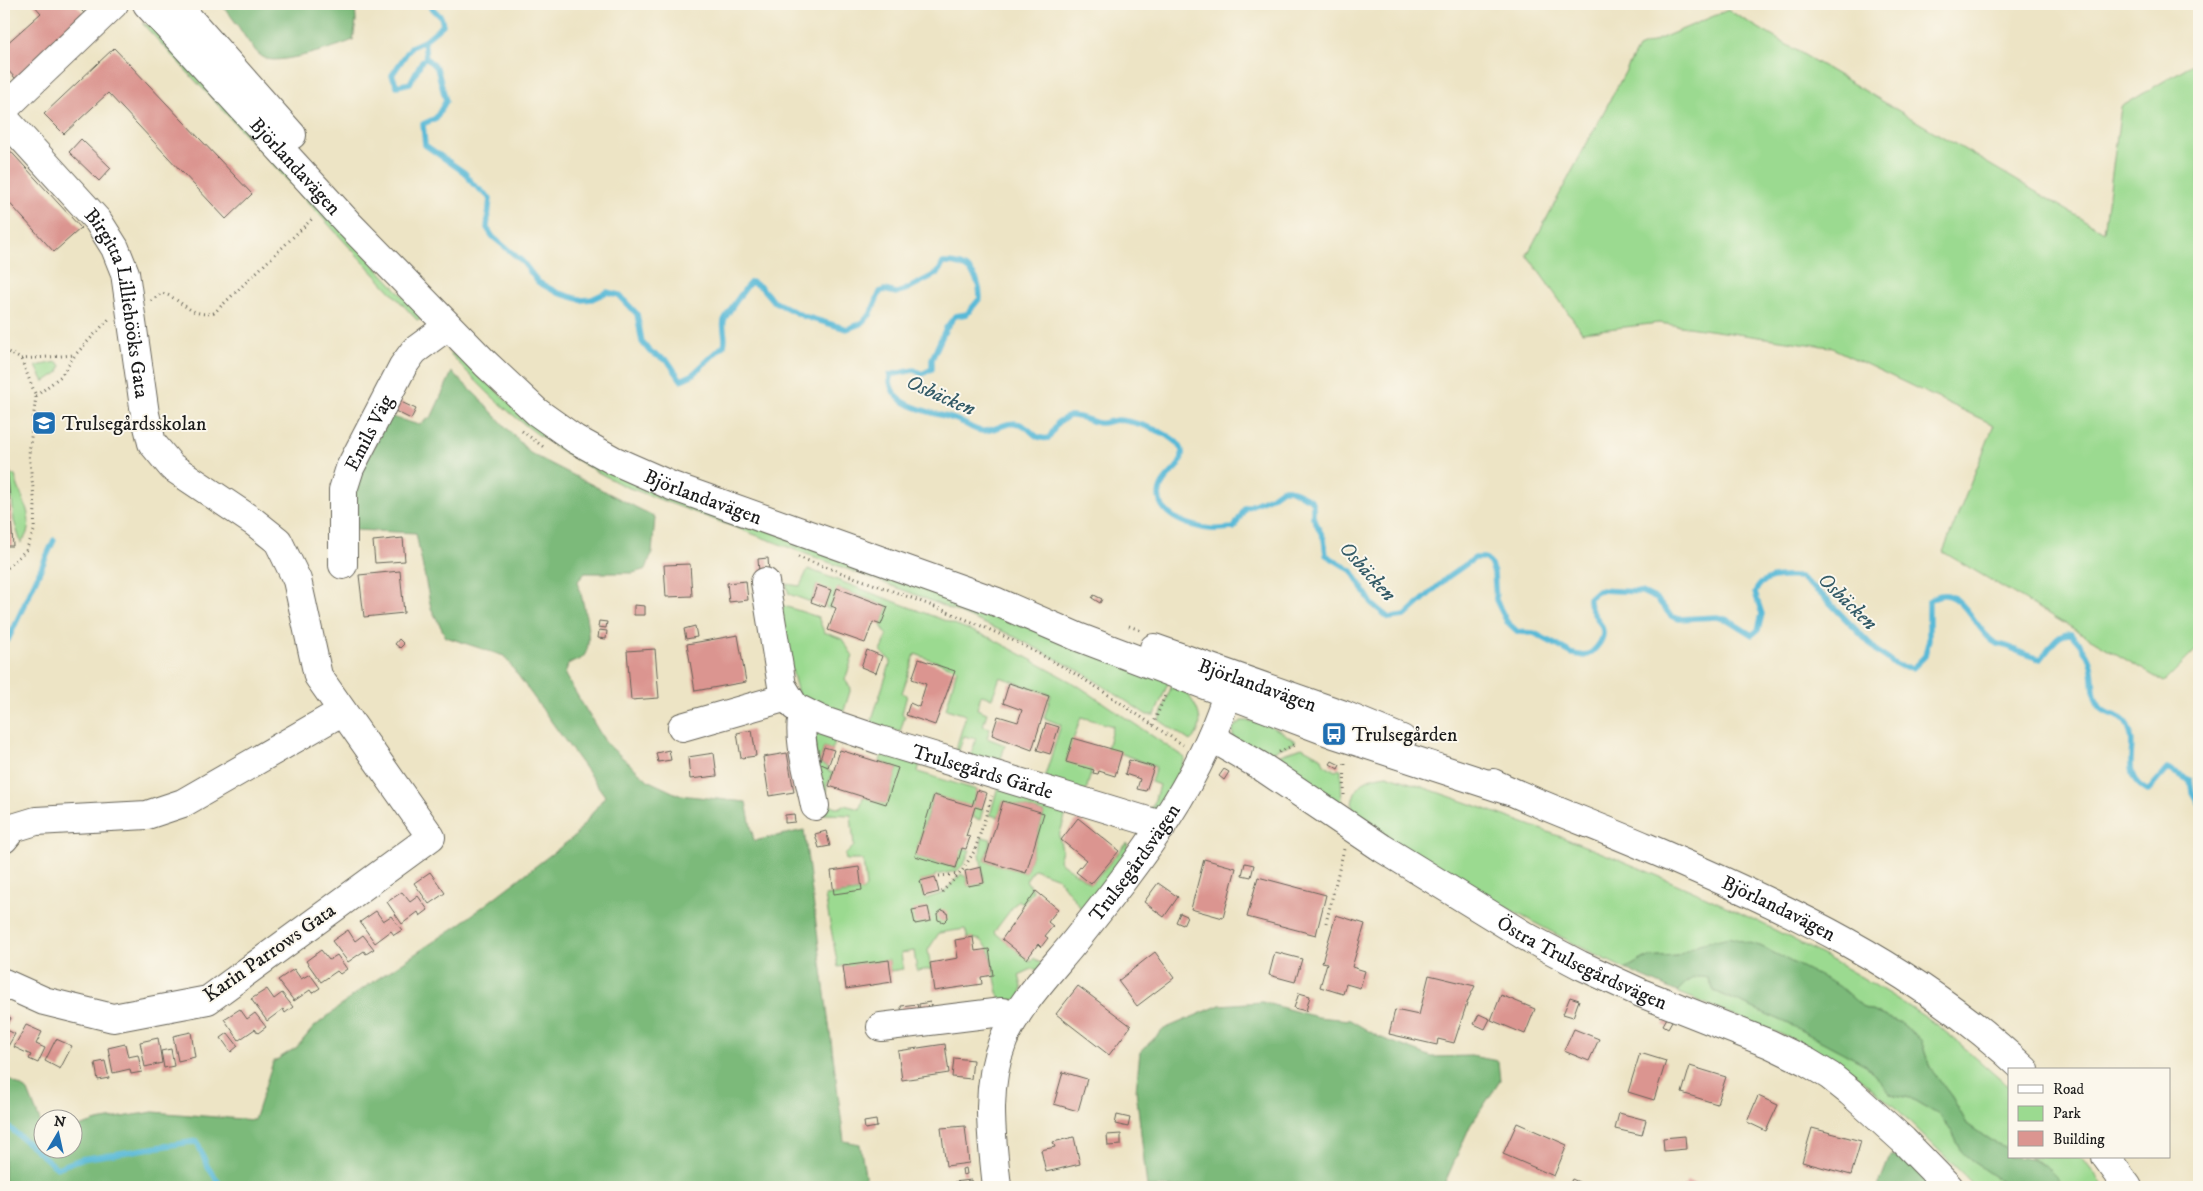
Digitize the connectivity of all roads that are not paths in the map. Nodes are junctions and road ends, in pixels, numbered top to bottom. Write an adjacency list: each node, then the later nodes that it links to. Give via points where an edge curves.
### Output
1 (114, 4): 4 (street)
2 (147, 4): 6 (street, Björlandavägen, via 349,224)
3 (176, 4): 6 (street, Björlandavägen, via 350,201)
4 (4, 109)
5 (4, 118): 11 (street, Birgitta Lilliehööks Gata, via 98,221 111,241 125,273 152,443 172,467 278,541 297,580 318,676)
6 (448, 326): 7 (street, Emils Väg, via 414,351 403,366 350,468 343,490); 9 (street, Björlandavägen, via 537,412 613,460 769,522 997,602 1078,637)
7 (343, 565)
8 (765, 582): 10 (street, via 782,686)
9 (1230, 684): 13 (street, Trulsegårdsvägen); 21 (street, Björlandavägen, via 1334,734 1509,790 1656,851 1839,936 1954,1008)
10 (796, 705): 12 (street); 14 (street); 15 (street, Trulsegårds Gärde, via 880,740)
11 (341, 712): 16 (street, Birgitta Lilliehööks Gata); 17 (street, via 183,803 147,815 36,821 13,828)
12 (682, 727)
13 (1206, 747): 15 (street, Trulsegårdsvägen); 24 (street, Östra Trulsegårdsvägen, via 1262,767 1382,848 1525,936 1580,965 1770,1044 1815,1067 1876,1116)
14 (815, 806)
15 (1162, 828): 19 (street, Trulsegårdsvägen)
16 (431, 837): 18 (street, Karin Parrows Gata, via 208,1000 113,1018 44,1001)
17 (4, 839)
18 (4, 983)
19 (1016, 1016): 20 (street, via 997,1012); 23 (street, Trulsegårdsvägen, via 1002,1042 990,1107)
20 (881, 1027)
21 (2023, 1068)
22 (2107, 1158): 25 (street)
23 (997, 1187)
24 (1949, 1187)
25 (2128, 1187)

